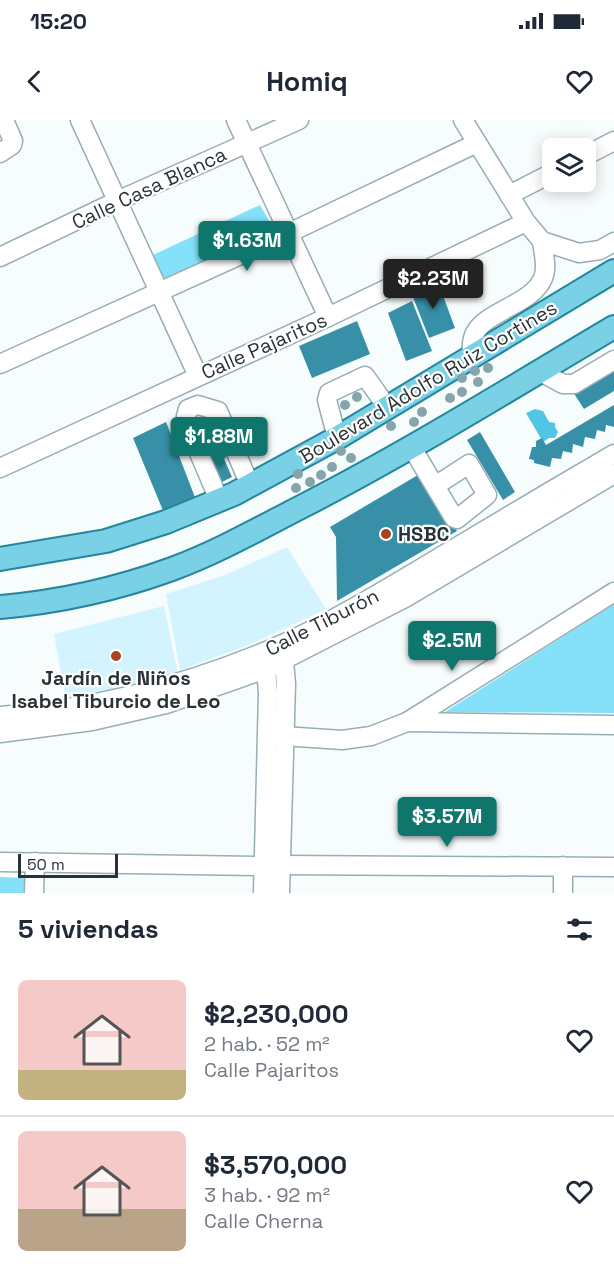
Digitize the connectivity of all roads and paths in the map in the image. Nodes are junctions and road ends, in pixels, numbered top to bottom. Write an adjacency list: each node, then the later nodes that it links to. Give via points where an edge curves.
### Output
1 (4, 120): 10 (street, via 12,145)
2 (80, 120): 13 (street)
3 (236, 120): 7 (street)
4 (299, 120): 7 (street, Calle Casa Blanca)
5 (463, 120): 8 (street)
6 (614, 141): 9 (street)
7 (247, 143): 13 (street, Calle Casa Blanca); 15 (street)
8 (477, 143): 12 (street); 15 (street)
9 (596, 150)
10 (0, 153)
11 (542, 178): 12 (street)
12 (509, 195): 14 (street)
13 (117, 201): 18 (street, Calle Casa Blanca); 20 (street)
14 (526, 222): 16 (street); 21 (street, Calle Pajaritos)
15 (289, 233): 20 (street); 21 (street)
16 (542, 241): 17 (street, via 579,253 600,250); 23 (street, via 543,278 528,295 480,326)
17 (614, 242)
18 (0, 257)
19 (614, 271): 23 (main road, Boulevard Adolfo Ruiz Cortines)
20 (161, 292): 25 (street); 27 (street)
21 (328, 317): 27 (street, Calle Pajaritos)
22 (614, 327): 26 (main road)
23 (471, 355): 28 (main road, Boulevard Adolfo Ruiz Cortines)
24 (614, 360): 26 (street, via 574,384 563,384)
25 (0, 364)
26 (539, 371): 30 (main road)
27 (198, 376): 32 (street, Calle Pajaritos)
28 (387, 407): 29 (main road, Boulevard Adolfo Ruiz Cortines); 29 (street, via 365,376 329,393 327,400)
29 (337, 438): 34 (main road, Boulevard Adolfo Ruiz Cortines)
30 (411, 447): 35 (street); 39 (main road, via 232,542 173,568 82,595)
31 (614, 454): 40 (street, Calle Tiburón)
32 (0, 468)
33 (614, 474): 40 (street, Calle Tiburón, via 405,598)
34 (250, 485): 36 (main road, Boulevard Adolfo Ruiz Cortines); 36 (street, via 218,411 198,405 188,409 187,424)
35 (435, 486)
36 (219, 500): 37 (main road, Boulevard Adolfo Ruiz Cortines, via 106,541)
37 (0, 559)
38 (614, 592): 43 (street)
39 (0, 607)
40 (281, 653): 41 (street, Calle Tiburón); 46 (street, via 285,684)
41 (263, 661): 42 (street, Calle Tiburón, via 231,665 98,702); 45 (street, Calle Tiburón, via 166,704 92,721); 49 (street, via 268,693)
42 (0, 716)
43 (407, 722): 44 (street); 46 (street, via 370,736 342,740)
44 (614, 725)
45 (0, 734)
46 (283, 736): 49 (street)
47 (0, 862): 48 (street)
48 (35, 862): 49 (street); 52 (street)
49 (272, 866): 50 (street); 53 (street); 54 (street)
50 (563, 866): 51 (street); 55 (street)
51 (614, 867)
52 (34, 893)
53 (262, 893)
54 (280, 893)
55 (563, 893)

